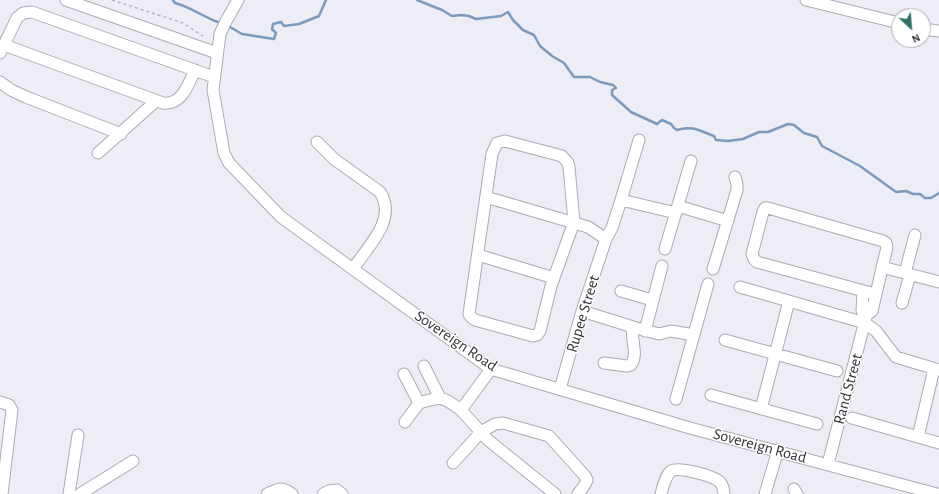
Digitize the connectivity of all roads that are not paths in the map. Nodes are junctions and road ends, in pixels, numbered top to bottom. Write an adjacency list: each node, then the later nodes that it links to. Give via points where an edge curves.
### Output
1 (66, 0): 7 (street)
2 (238, 0): 7 (street, Sovereign Road, via 225,23)
3 (806, 0): 4 (street)
4 (839, 4): 5 (street)
5 (891, 20)
6 (2, 49): 8 (street, via 17,18 23,13 32,12); 11 (street)
7 (218, 49): 9 (street, Sovereign Road)
8 (195, 70): 9 (street); 11 (street, via 176,101 168,104)
9 (214, 77): 29 (street, Sovereign Road, via 216,112 224,153 229,163 281,217)
10 (0, 82): 12 (street, via 26,97)
11 (156, 101): 12 (street)
12 (121, 134): 15 (street)
13 (639, 140): 19 (street, Rupee Street)
14 (317, 142): 29 (street, via 334,159 376,189 385,200 384,221 380,231)
15 (98, 153)
16 (691, 161): 20 (street)
17 (735, 177): 21 (street, via 737,190)
18 (486, 197): 22 (street); 22 (street, via 492,154 497,143 505,142 555,154 562,156 568,163); 26 (street)
19 (621, 200): 20 (street); 24 (street, Rupee Street)
20 (677, 210): 21 (street); 25 (street)
21 (728, 221): 30 (street)
22 (574, 222): 24 (street, via 588,227); 32 (street)
23 (915, 235): 31 (street)
24 (606, 240): 42 (street, Rupee Street)
25 (665, 249)
26 (478, 255): 32 (street); 32 (street, via 469,314 475,320 537,335)
27 (662, 266): 39 (street)
28 (882, 267): 31 (street); 37 (street, via 887,246 883,241 765,208 752,254 757,262); 38 (street)
29 (353, 269): 51 (street, Sovereign Road)
30 (713, 269)
31 (908, 274): 33 (street); 41 (street)
32 (554, 278)
33 (939, 282)
34 (708, 284): 46 (street)
35 (740, 287): 40 (street)
36 (621, 290): 39 (street)
37 (863, 291): 38 (street); 43 (street, via 862,311)
38 (875, 294): 43 (street, via 872,310)
39 (652, 300): 45 (street)
40 (789, 301): 43 (street); 48 (street)
41 (902, 303)
42 (582, 311): 44 (street); 55 (street, Rupee Street)
43 (866, 319): 52 (street, via 896,357); 73 (street, Rand Street)
44 (633, 327): 45 (street); 49 (street, via 635,351 631,365)
45 (645, 331): 46 (street, via 659,334 670,331)
46 (694, 335): 58 (street)
47 (725, 340): 48 (street)
48 (775, 354): 53 (street); 61 (street)
49 (604, 363)
50 (424, 366): 57 (street)
51 (491, 369): 55 (street, Sovereign Road); 62 (street)
52 (937, 369): 68 (street)
53 (836, 371)
54 (404, 374): 60 (street)
55 (560, 389): 70 (street, Sovereign Road, via 690,428)
56 (711, 396): 61 (street)
57 (440, 398): 60 (street); 62 (street)
58 (676, 399)
59 (3, 403): 74 (street, via 10,405 12,413)
60 (419, 403): 64 (street)
61 (761, 409): 65 (street)
62 (462, 410): 66 (street)
63 (852, 418): 68 (street)
64 (405, 422)
65 (817, 424)
66 (481, 432): 72 (street); 81 (street); 82 (street, via 504,422 549,436 586,476 587,480)
67 (78, 436): 75 (street)
68 (918, 437): 69 (street)
69 (939, 443)
70 (778, 450): 73 (street, Sovereign Road); 85 (street)
71 (133, 462): 76 (street)
72 (453, 463)
73 (828, 464): 86 (street, Sovereign Road)
74 (2, 494)
75 (69, 494)
76 (80, 494)
77 (267, 494): 78 (street, via 281,488)
78 (292, 494)
79 (323, 494): 80 (street, via 337,490)
80 (342, 494)
81 (555, 494)
82 (578, 494)
83 (661, 494): 84 (street, via 669,473 677,469 712,477 720,482)
84 (724, 494)
85 (765, 494)
86 (937, 494)

